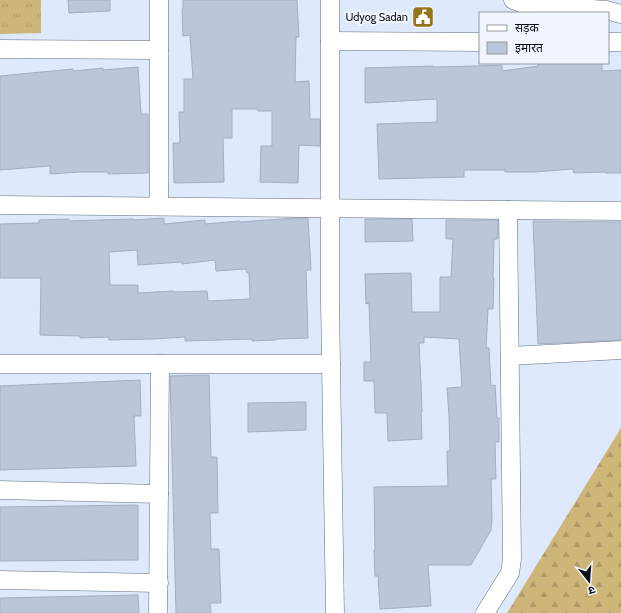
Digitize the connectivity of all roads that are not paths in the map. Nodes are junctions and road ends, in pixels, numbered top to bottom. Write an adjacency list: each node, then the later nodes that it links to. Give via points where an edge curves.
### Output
1 (159, 0): 10 (street)
2 (330, 0): 5 (street)
3 (513, 0): 4 (street, via 523,4 606,10)
4 (621, 14)
5 (330, 41): 6 (street); 13 (street)
6 (479, 42)
7 (609, 42): 8 (street)
8 (621, 42)
9 (0, 49): 10 (street)
10 (159, 50): 12 (street)
11 (0, 205): 12 (street)
12 (159, 206): 13 (street)
13 (330, 208): 14 (street); 20 (street)
14 (508, 210): 15 (street); 17 (street)
15 (621, 211)
16 (621, 350): 17 (street)
17 (510, 356): 27 (street, via 512,559 510,573)
18 (0, 364): 19 (street)
19 (160, 364): 20 (street); 22 (street)
20 (331, 364): 26 (street)
21 (0, 490): 22 (street)
22 (159, 494): 24 (street)
23 (0, 580): 24 (street)
24 (158, 582): 25 (street)
25 (158, 613)
26 (335, 613)
27 (485, 613)

